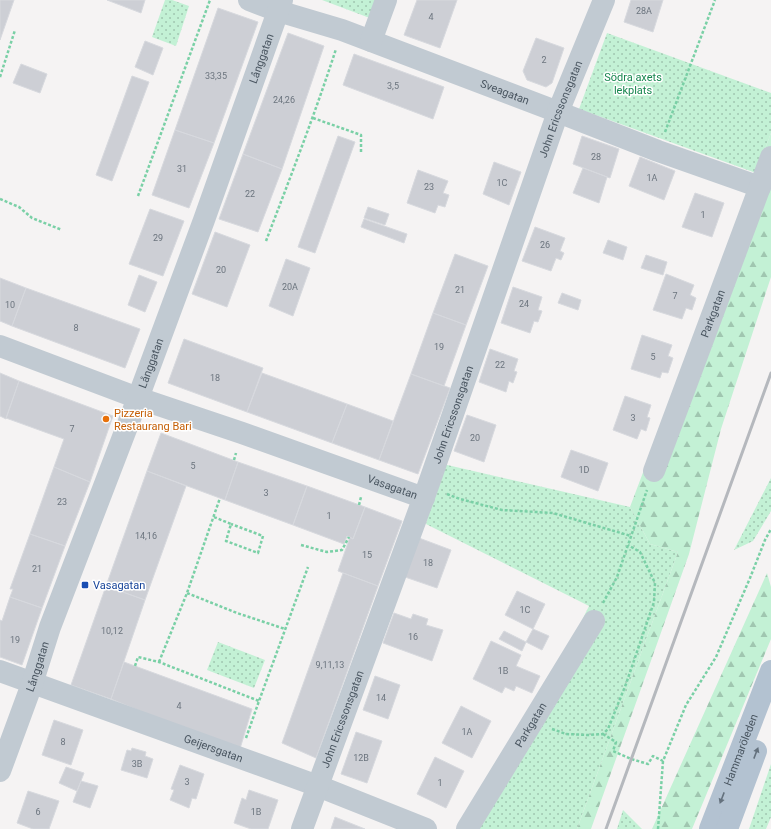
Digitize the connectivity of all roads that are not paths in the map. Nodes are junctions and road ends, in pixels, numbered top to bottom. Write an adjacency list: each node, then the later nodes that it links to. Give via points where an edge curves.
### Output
1 (248, 0): 4 (street, Sveagatan)
2 (386, 0): 5 (street)
3 (604, 0): 6 (street, John Ericssonsgatan)
4 (280, 5): 5 (street, Sveagatan); 10 (street, Långgatan)
5 (371, 41): 6 (street, Sveagatan)
6 (558, 112): 8 (street, Sveagatan); 12 (street, John Ericssonsgatan)
7 (771, 157): 8 (street, Parkgatan)
8 (760, 187): 11 (street, Parkgatan)
9 (0, 346): 10 (street, Vasagatan)
10 (138, 398): 12 (street, Vasagatan); 16 (street, Långgatan, via 50,627)
11 (654, 471)
12 (426, 492): 19 (street, John Ericssonsgatan)
13 (594, 621): 22 (street, Parkgatan)
14 (771, 670): 23 (main road, Hammaröleden, one-way to 23)
15 (0, 672): 16 (street, Geijersgatan)
16 (32, 684): 18 (street, Långgatan); 19 (street, Geijersgatan)
17 (771, 712): 24 (main road, Hammaröleden, one-way to 17)
18 (0, 771)
19 (318, 786): 20 (street, John Ericssonsgatan); 21 (street, Geijersgatan)
20 (302, 829)
21 (426, 829)
22 (467, 829)
23 (710, 829)
24 (727, 829)

